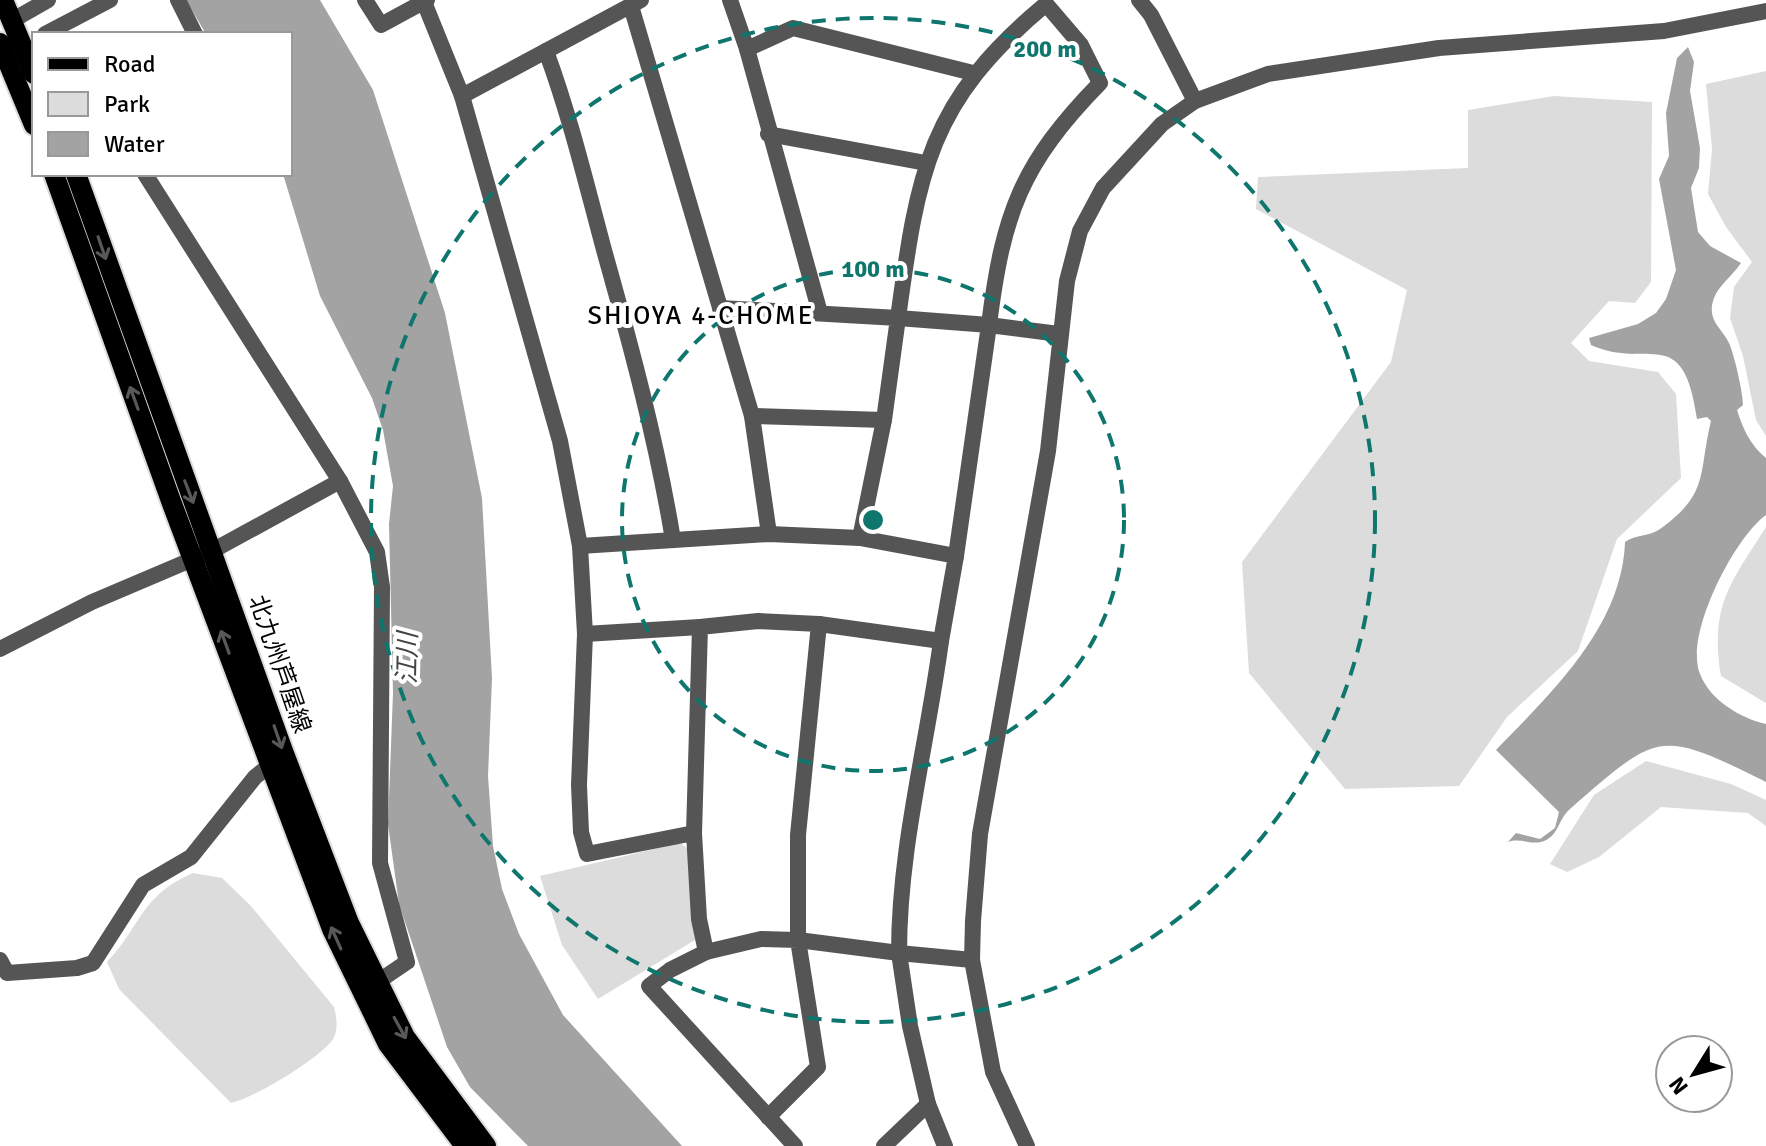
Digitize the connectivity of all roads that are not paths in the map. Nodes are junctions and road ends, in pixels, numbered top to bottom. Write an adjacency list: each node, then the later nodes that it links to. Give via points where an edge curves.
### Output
1 (3, 0): 12 (main road)
2 (48, 0): 12 (street)
3 (110, 0): 13 (street)
4 (178, 0): 14 (street)
5 (365, 0): 8 (street, via 381,25)
6 (730, 0): 17 (street)
7 (1139, 0): 22 (street)
8 (426, 1): 21 (street)
9 (1044, 2): 20 (street); 32 (street, via 1081,45 1100,83 1038,154 1019,193 1004,234)
10 (636, 3): 18 (street); 29 (street)
11 (1766, 11): 22 (street, via 1664,31 1439,48 1308,66 1240,82)
12 (13, 20): 16 (main road)
13 (49, 32)
14 (194, 32)
15 (0, 43): 23 (main road)
16 (28, 43): 19 (main road)
17 (747, 49): 20 (street, via 793,28); 24 (street)
18 (546, 51): 21 (street); 39 (street, via 635,360)
19 (32, 64)
20 (973, 73): 25 (street)
21 (462, 96): 40 (street, via 560,441)
22 (1195, 101): 33 (street, via 1162,124 1103,188 1080,231)
23 (32, 120)
24 (768, 134): 25 (street); 30 (street)
25 (926, 163): 31 (street, via 912,214)
26 (55, 176): 41 (main road, 北九州芦屋線, one-way to 26)
27 (77, 176): 41 (main road, 北九州芦屋線, one-way to 41)
28 (146, 176): 36 (street)
29 (720, 308): 30 (street); 34 (street)
30 (820, 313): 31 (street)
31 (898, 318): 32 (street); 35 (street)
32 (989, 325): 33 (street); 42 (street)
33 (1059, 334): 54 (street, via 1048,451 980,834)
34 (752, 416): 35 (street); 37 (street)
35 (884, 420): 38 (street)
36 (340, 481): 41 (street); 55 (street, via 377,552 382,587 380,863 407,962)
37 (769, 534): 38 (street); 39 (street)
38 (860, 538): 42 (street)
39 (673, 540): 40 (street)
40 (580, 546): 45 (street)
41 (203, 554): 47 (street); 48 (main road, 北九州芦屋線, one-way to 41); 55 (main road, 北九州芦屋線, one-way to 55)
42 (956, 556): 46 (street)
43 (819, 624): 44 (street, via 758,621); 46 (street); 50 (street, via 798,835)
44 (700, 627): 45 (street); 49 (street)
45 (585, 634): 49 (street, via 579,785 587,854)
46 (941, 641): 52 (street, via 905,840)
47 (0, 649)
48 (269, 766): 53 (street, via 191,857 143,885 93,963 7,973); 58 (main road, 北九州芦屋線, one-way to 48, via 388,1044 362,997)
49 (694, 833): 51 (street)
50 (798, 940): 51 (street, via 761,939); 52 (street); 57 (street, via 818,1067)
51 (706, 952): 57 (street, via 649,986)
52 (899, 953): 54 (street); 56 (street)
53 (0, 960)
54 (972, 960): 63 (street, via 993,1072)
55 (376, 983): 59 (main road, 北九州芦屋線, one-way to 59, via 405,1037)
56 (928, 1104): 61 (street); 62 (street)
57 (768, 1117): 60 (street)
58 (465, 1146)
59 (486, 1146)
60 (795, 1146)
61 (884, 1146)
62 (945, 1146)
63 (1027, 1146)

